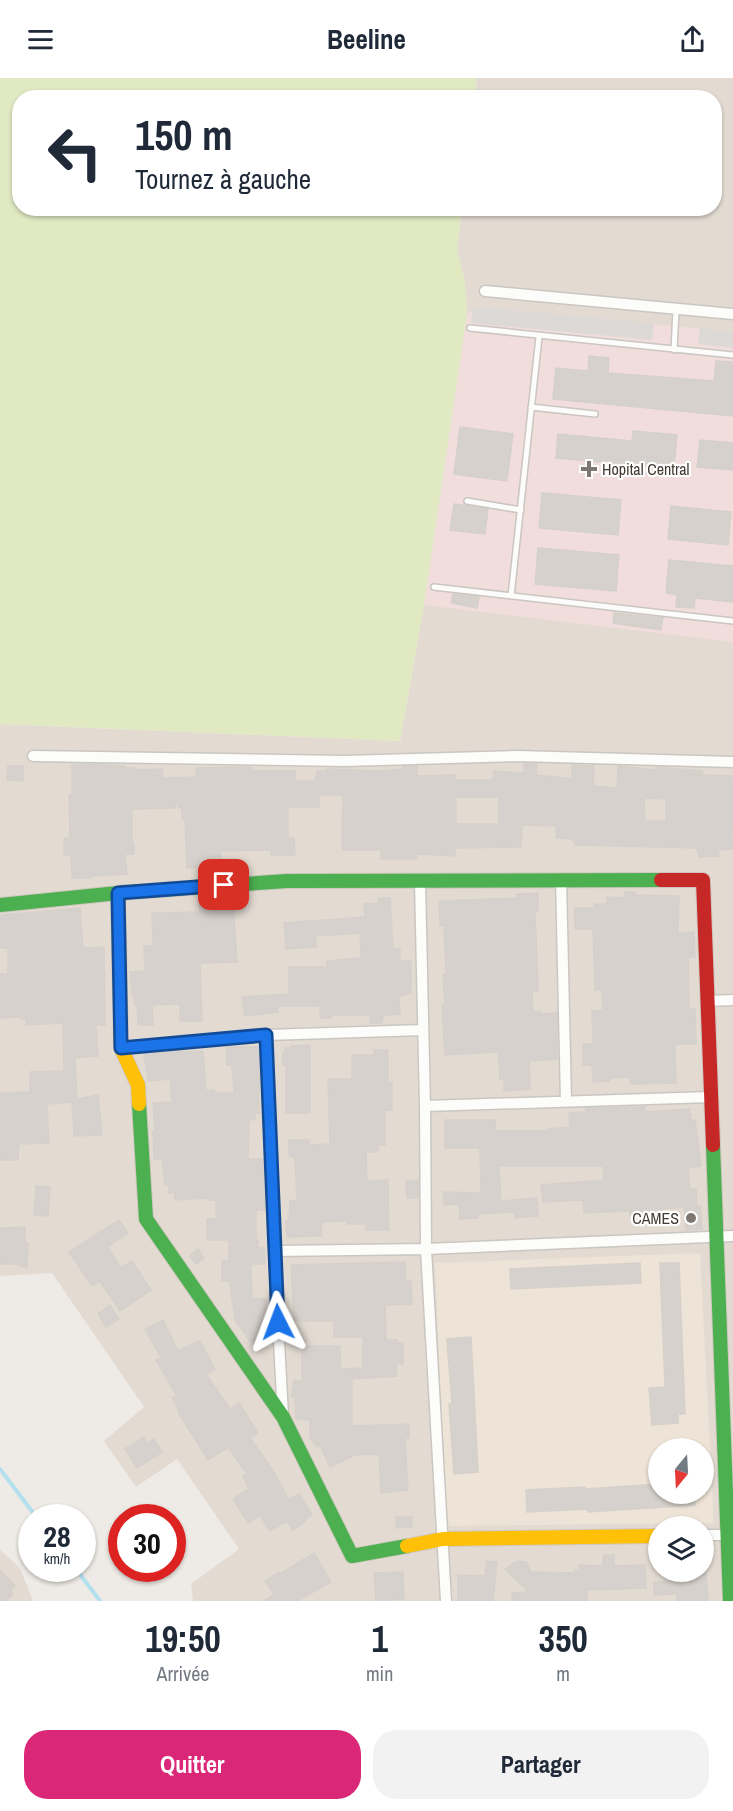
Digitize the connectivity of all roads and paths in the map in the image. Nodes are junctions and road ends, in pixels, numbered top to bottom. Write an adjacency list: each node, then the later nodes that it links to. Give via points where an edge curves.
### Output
1 (485, 291): 2 (street)
2 (676, 310): 3 (street); 6 (lane)
3 (733, 314)
4 (470, 328): 5 (lane)
5 (539, 337): 6 (lane); 8 (lane)
6 (674, 350): 7 (lane)
7 (733, 355)
8 (531, 407): 9 (lane); 11 (lane)
9 (595, 414)
10 (467, 501): 11 (lane)
11 (521, 510): 13 (lane)
12 (434, 587): 13 (lane)
13 (511, 596): 14 (lane)
14 (733, 621)
15 (33, 756): 16 (street, via 345,761 518,756)
16 (733, 762)
17 (561, 879): 18 (street); 22 (street, via 704,880); 27 (street)
18 (420, 882): 19 (street, via 287,881); 23 (street)
19 (118, 893): 20 (street); 25 (street)
20 (0, 905)
21 (733, 1000): 22 (street)
22 (708, 1001): 26 (street)
23 (423, 1030): 24 (street); 28 (street)
24 (266, 1035): 25 (street); 32 (street)
25 (121, 1048): 34 (street, via 138,1085 146,1219)
26 (711, 1096): 27 (street); 30 (street)
27 (566, 1101): 28 (street)
28 (425, 1106): 31 (street)
29 (733, 1236): 30 (street)
30 (717, 1237): 31 (street); 33 (street)
31 (426, 1249): 32 (street); 38 (street)
32 (274, 1251): 34 (street)
33 (728, 1382): 36 (street)
34 (283, 1417): 38 (street, via 352,1556)
35 (714, 1535): 36 (street)
36 (728, 1535): 40 (street)
37 (648, 1536): 38 (street)
38 (443, 1539): 39 (street)
39 (446, 1601)
40 (730, 1601)

